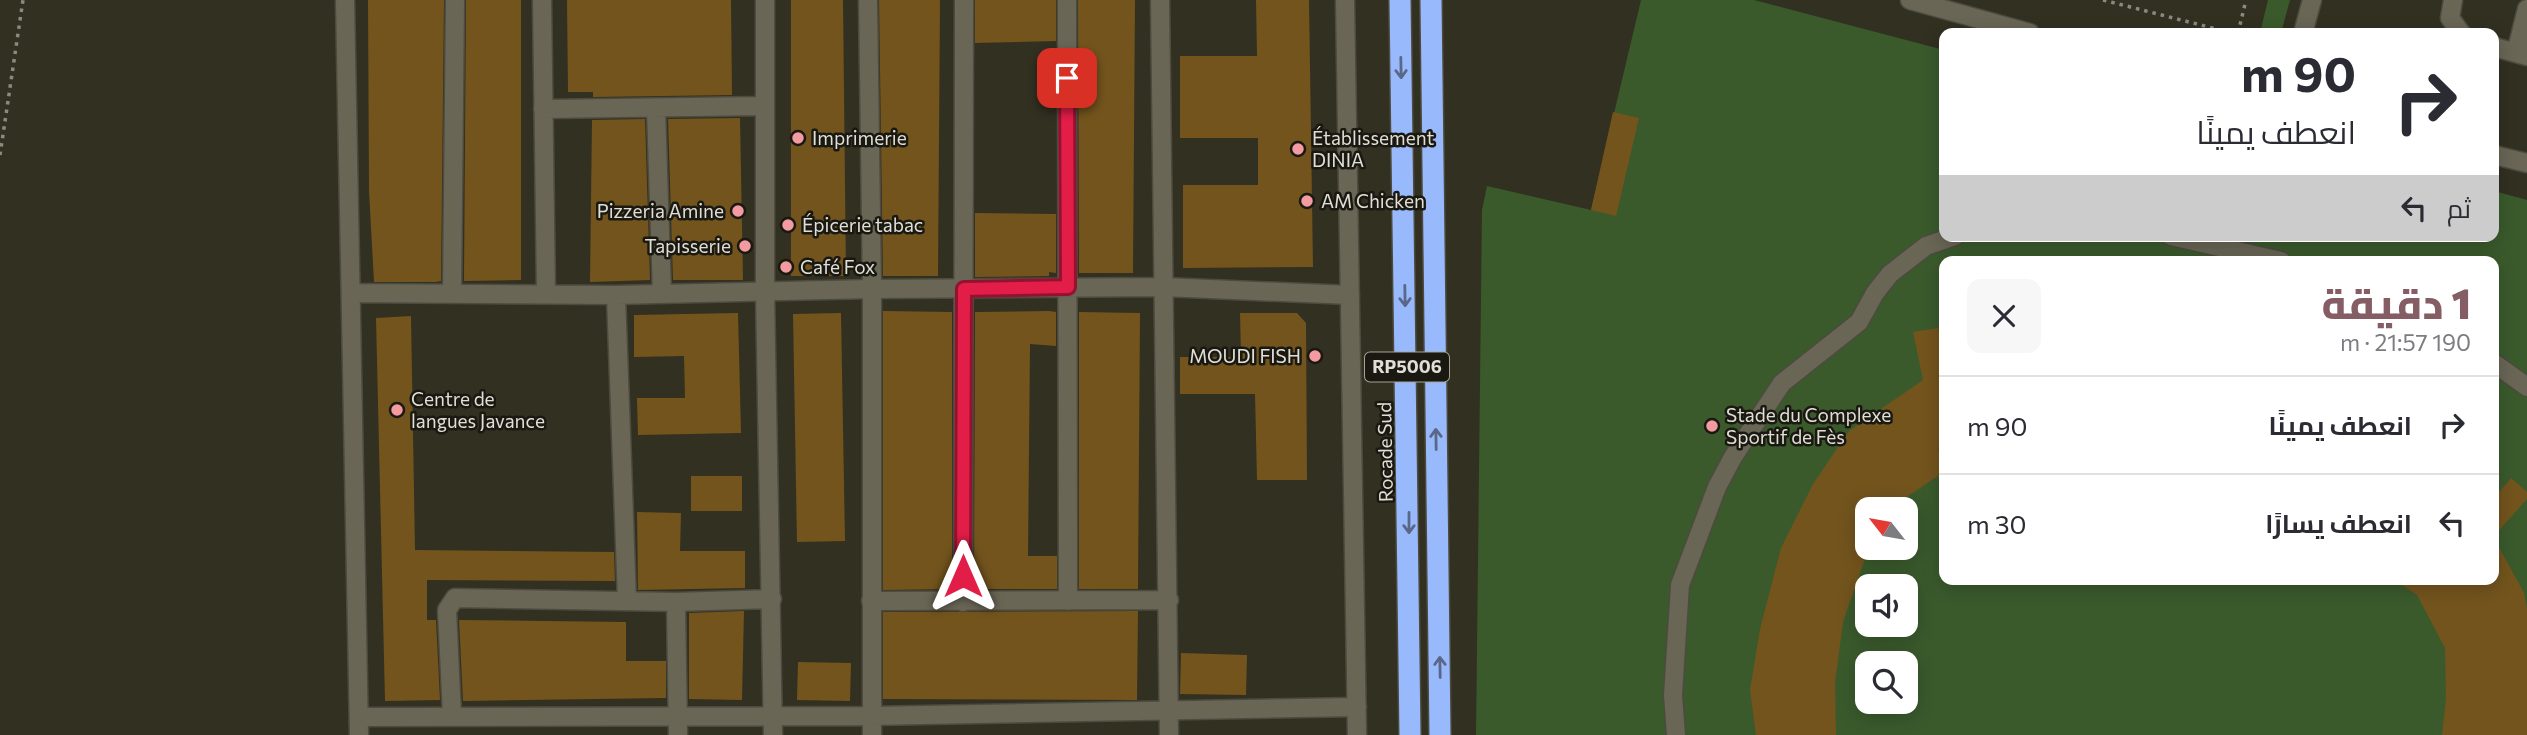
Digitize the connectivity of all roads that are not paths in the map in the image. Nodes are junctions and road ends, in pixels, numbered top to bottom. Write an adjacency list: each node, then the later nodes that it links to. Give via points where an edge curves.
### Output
1 (345, 0): 34 (street)
2 (455, 0): 35 (street)
3 (542, 0): 22 (street)
4 (765, 0): 21 (street)
5 (868, 0): 31 (street)
6 (964, 0): 32 (street)
7 (1067, 0): 29 (street)
8 (1160, 0): 30 (street)
9 (1345, 0): 39 (street)
10 (1400, 0): 61 (highway, Rocade Sud / RP5006, one-way to 61)
11 (1431, 0): 62 (highway, RP5006, one-way to 11)
12 (1910, 0): 16 (street)
13 (2312, 0): 17 (street)
14 (2453, 0): 18 (street, via 2450,18)
15 (2527, 9): 20 (street)
16 (2012, 28)
17 (2304, 28)
18 (2457, 28)
19 (2499, 48): 20 (street)
20 (2522, 55)
21 (764, 106): 23 (street); 33 (street)
22 (543, 109): 23 (street); 36 (street)
23 (656, 109): 37 (street)
24 (2499, 156): 25 (street)
25 (2527, 163)
26 (1939, 242): 63 (street, via 1890,274 1859,322 1782,383 1727,467 1680,585)
27 (2197, 242): 28 (street)
28 (2259, 256)
29 (1068, 287): 30 (street); 32 (street); 46 (street)
30 (1164, 287): 39 (street); 43 (street)
31 (872, 289): 32 (street); 33 (street); 45 (street)
32 (964, 289): 48 (street)
33 (765, 292): 37 (street); 42 (street)
34 (352, 293): 35 (street); 55 (street)
35 (452, 293): 36 (street)
36 (545, 293): 38 (street)
37 (662, 294): 38 (street)
38 (616, 295): 44 (street)
39 (1350, 295): 49 (street)
40 (2499, 367): 41 (street)
41 (2527, 387)
42 (772, 599): 47 (street); 52 (street)
43 (1169, 600): 46 (street); 50 (street)
44 (627, 601): 47 (street); 51 (street, via 455,598 447,610)
45 (871, 601): 48 (street); 54 (street)
46 (1068, 601): 48 (street)
47 (676, 602): 53 (street)
48 (963, 602)
49 (1357, 707): 50 (street); 60 (street)
50 (1168, 711): 54 (street); 59 (street)
51 (452, 715): 53 (street); 55 (street)
52 (773, 715): 53 (street); 54 (street); 57 (street)
53 (678, 716): 56 (street)
54 (871, 716): 58 (street)
55 (359, 726)
56 (678, 735)
57 (773, 735)
58 (872, 735)
59 (1168, 735)
60 (1357, 735)
61 (1410, 735)
62 (1440, 735)
63 (1676, 735)

